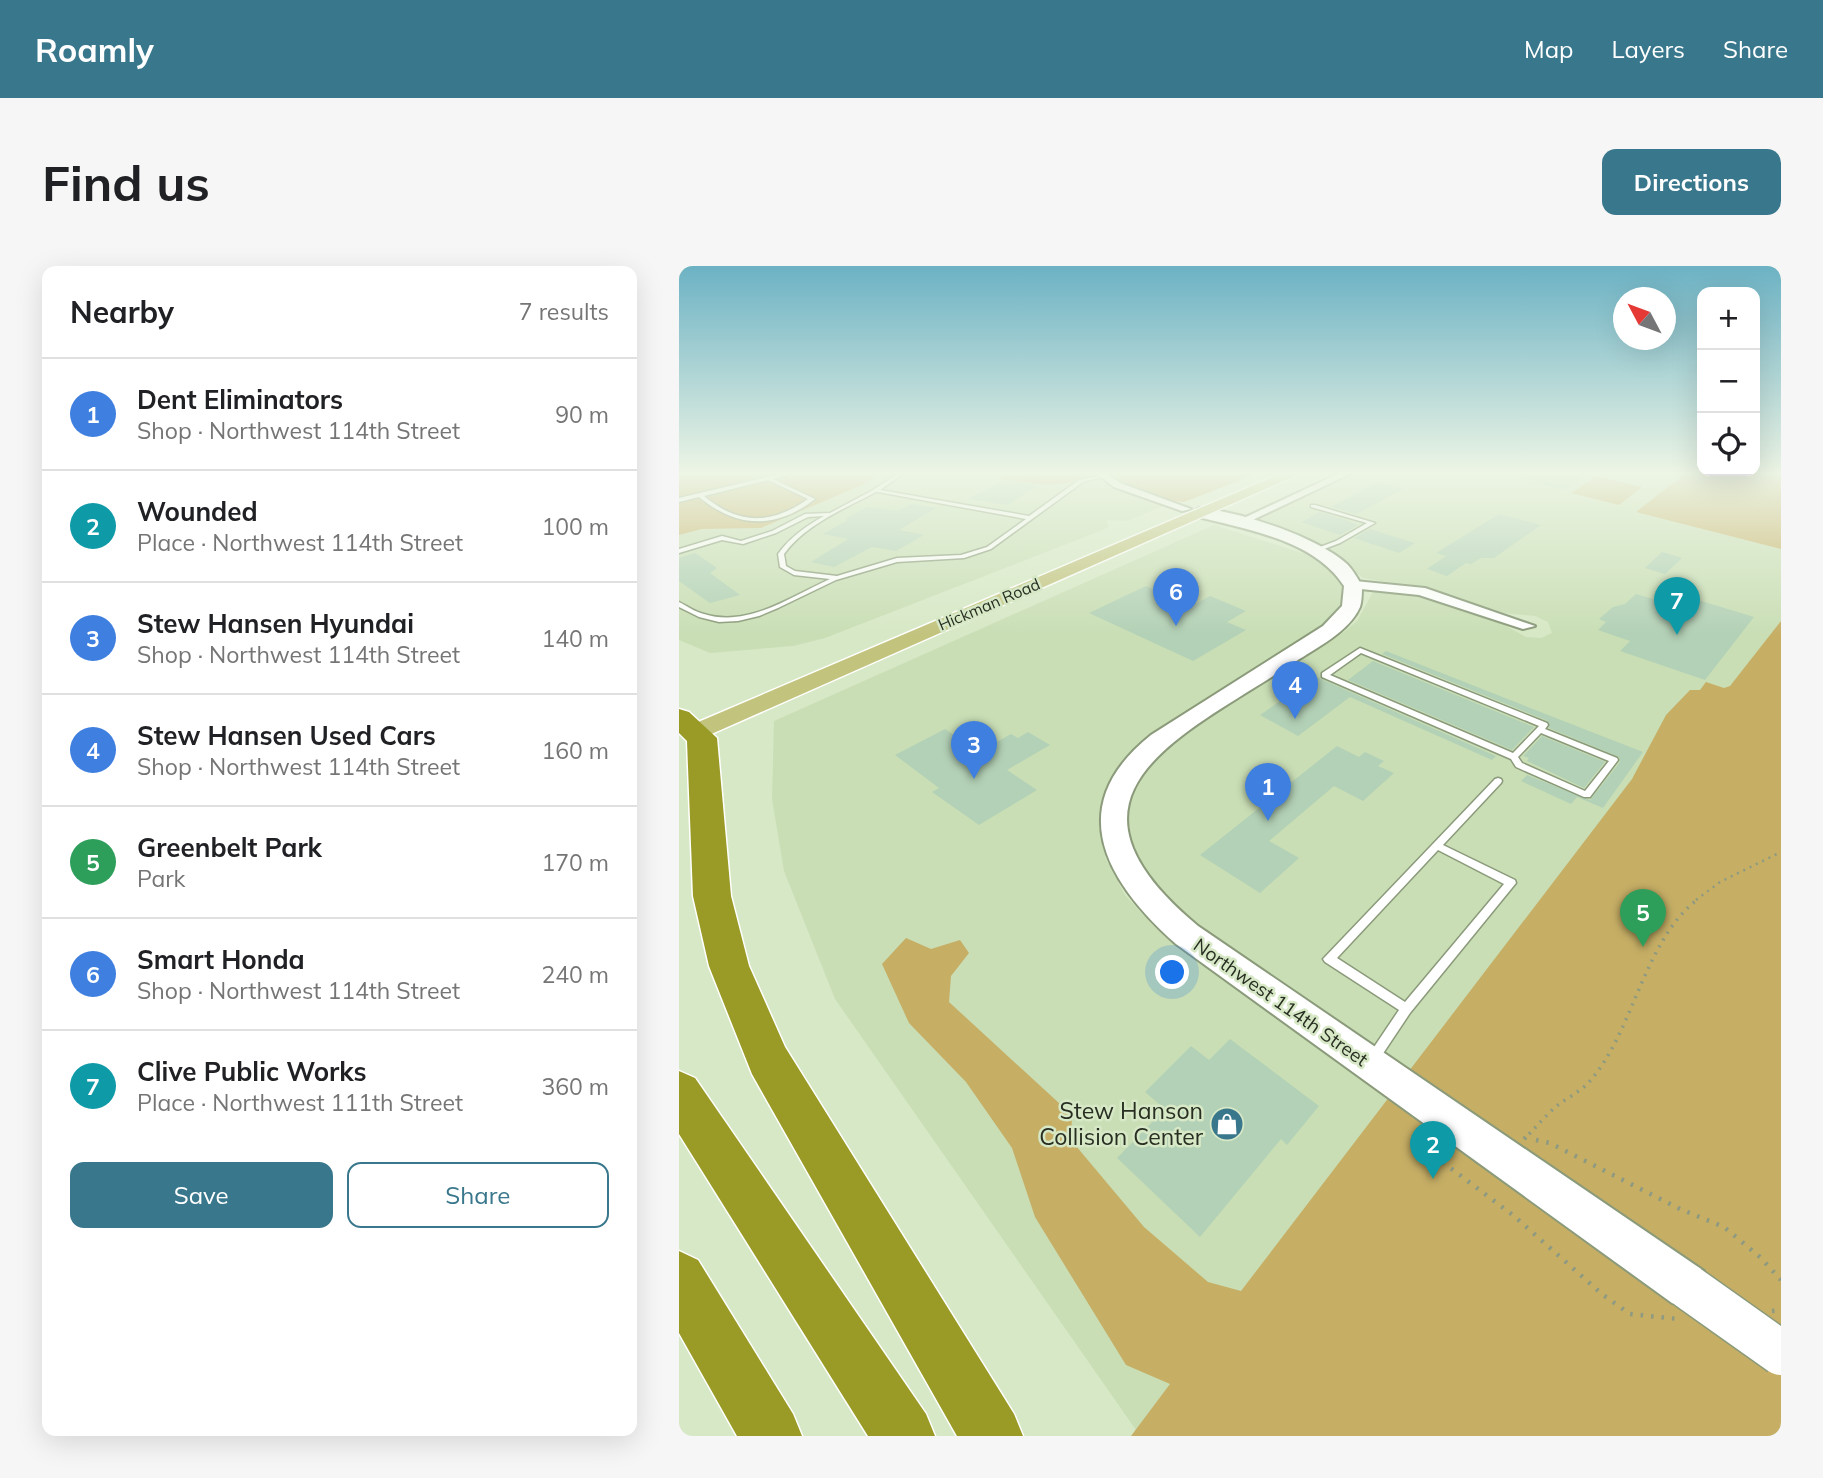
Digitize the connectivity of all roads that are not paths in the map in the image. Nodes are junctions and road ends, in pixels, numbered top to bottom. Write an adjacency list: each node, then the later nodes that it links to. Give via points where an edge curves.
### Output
1 (786, 526): 9 (lane, via 741,543 722,538)
2 (816, 526): 10 (lane, via 789,542 780,560 794,573)
3 (1020, 526): 10 (lane, via 974,554 902,559)
4 (1158, 526): 14 (main road, Hickman Road)
5 (1234, 526): 8 (street)
6 (1245, 526): 8 (street)
7 (1367, 526): 8 (lane, via 1338,542)
8 (1308, 548): 11 (street, via 1340,566)
9 (679, 551)
10 (837, 578): 12 (lane, via 744,618 707,620)
11 (1355, 585): 13 (street, via 1422,591); 20 (street, Northwest 114th Street, via 1354,605 1343,620 1144,755 1119,790 1114,825 1129,877 1158,913)
12 (679, 604)
13 (1528, 626)
14 (684, 726): 26 (highway, via 702,738 712,896 729,966 763,1048)
15 (1540, 730): 16 (lane); 16 (lane, via 1614,760 1587,794 1519,765); 16 (lane, via 1544,725 1360,650 1325,675)
16 (1514, 757)
17 (1498, 781): 18 (lane)
18 (1438, 846): 19 (lane, via 1511,883); 19 (lane, via 1329,959)
19 (1406, 1009): 20 (lane)
20 (1370, 1064): 23 (street, Northwest 114th Street, bridge, via 1507,1160 1687,1303)
21 (679, 1093): 25 (highway)
22 (679, 1279): 24 (highway)
23 (1781, 1353)
24 (771, 1436)
25 (904, 1436)
26 (992, 1436)

